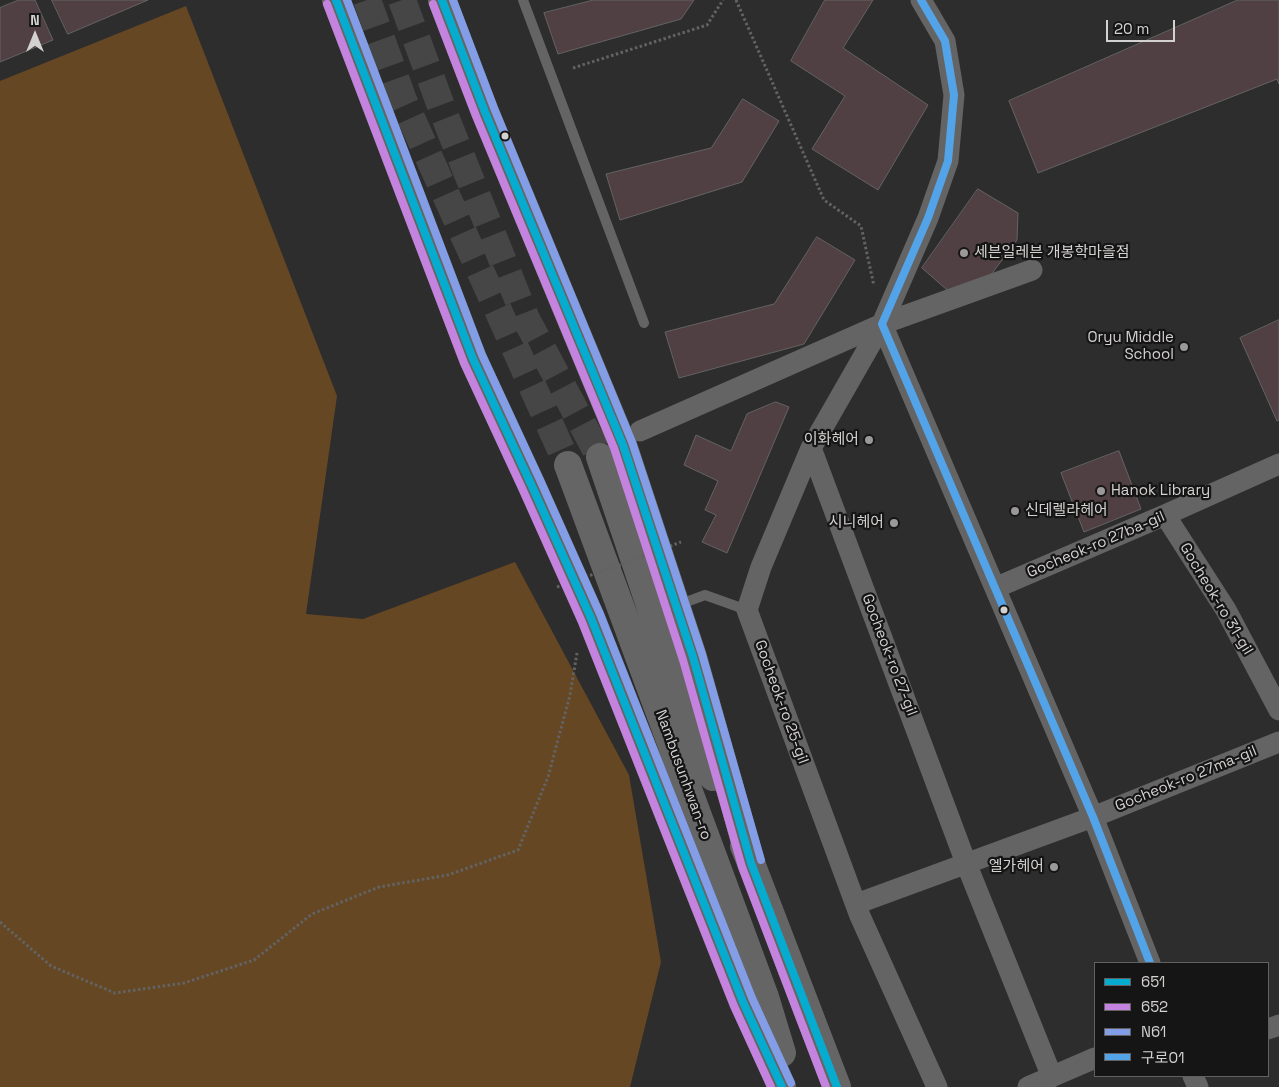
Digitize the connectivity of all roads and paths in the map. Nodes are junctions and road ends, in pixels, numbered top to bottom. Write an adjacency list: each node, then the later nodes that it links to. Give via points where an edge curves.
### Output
1 (336, 0): 22 (main road, Nambusunhwan-ro, via 473,359)
2 (442, 0): 20 (main road, Nambusunhwan-ro, via 623,445)
3 (523, 0): 9 (lane)
4 (723, 0): 7 (path, via 707,25)
5 (736, 0): 10 (path, via 824,200 860,226)
6 (921, 0): 10 (street, via 944,41 954,95 948,161 928,218)
7 (573, 68)
8 (1032, 270): 10 (street)
9 (644, 323)
10 (882, 324): 11 (street); 12 (street); 19 (street)
11 (640, 431)
12 (811, 448): 21 (street, via 761,567); 27 (street, Gocheok-ro 27-gil)
13 (600, 457): 26 (main road, Nambusunhwan-ro, via 694,736)
14 (1279, 464): 16 (street, Gocheok-ro 27ba-gil)
15 (568, 465): 34 (main road, Nambusunhwan-ro, via 762,987)
16 (1164, 515): 19 (street, Gocheok-ro 27ba-gil); 23 (street, Gocheok-ro 31-gil, via 1226,610)
17 (681, 542): 18 (path, bridge)
18 (557, 587)
19 (995, 588): 25 (street)
20 (676, 606): 21 (lane, via 705,595); 26 (main road, Nambusunhwan-ro)
21 (747, 610): 28 (street, Gocheok-ro 25-gil)
22 (591, 618): 29 (path, via 578,646 570,695 548,776 518,850 448,875 379,887 312,914 254,960 184,983 115,993 51,966); 33 (main road, Nambusunhwan-ro, via 743,1002)
23 (1279, 710)
24 (1279, 742): 25 (street, Gocheok-ro 27ma-gil)
25 (1093, 817): 27 (street); 30 (street)
26 (751, 863): 35 (main road, Nambusunhwan-ro)
27 (966, 863): 28 (street); 32 (street, Gocheok-ro 27-gil)
28 (856, 904): 36 (street, Gocheok-ro 25-gil)
29 (0, 922)
30 (1150, 962)
31 (1094, 1058): 32 (street)
32 (1052, 1077): 37 (street)
33 (782, 1087)
34 (793, 1087)
35 (837, 1087)
36 (936, 1087)
37 (1028, 1087)

